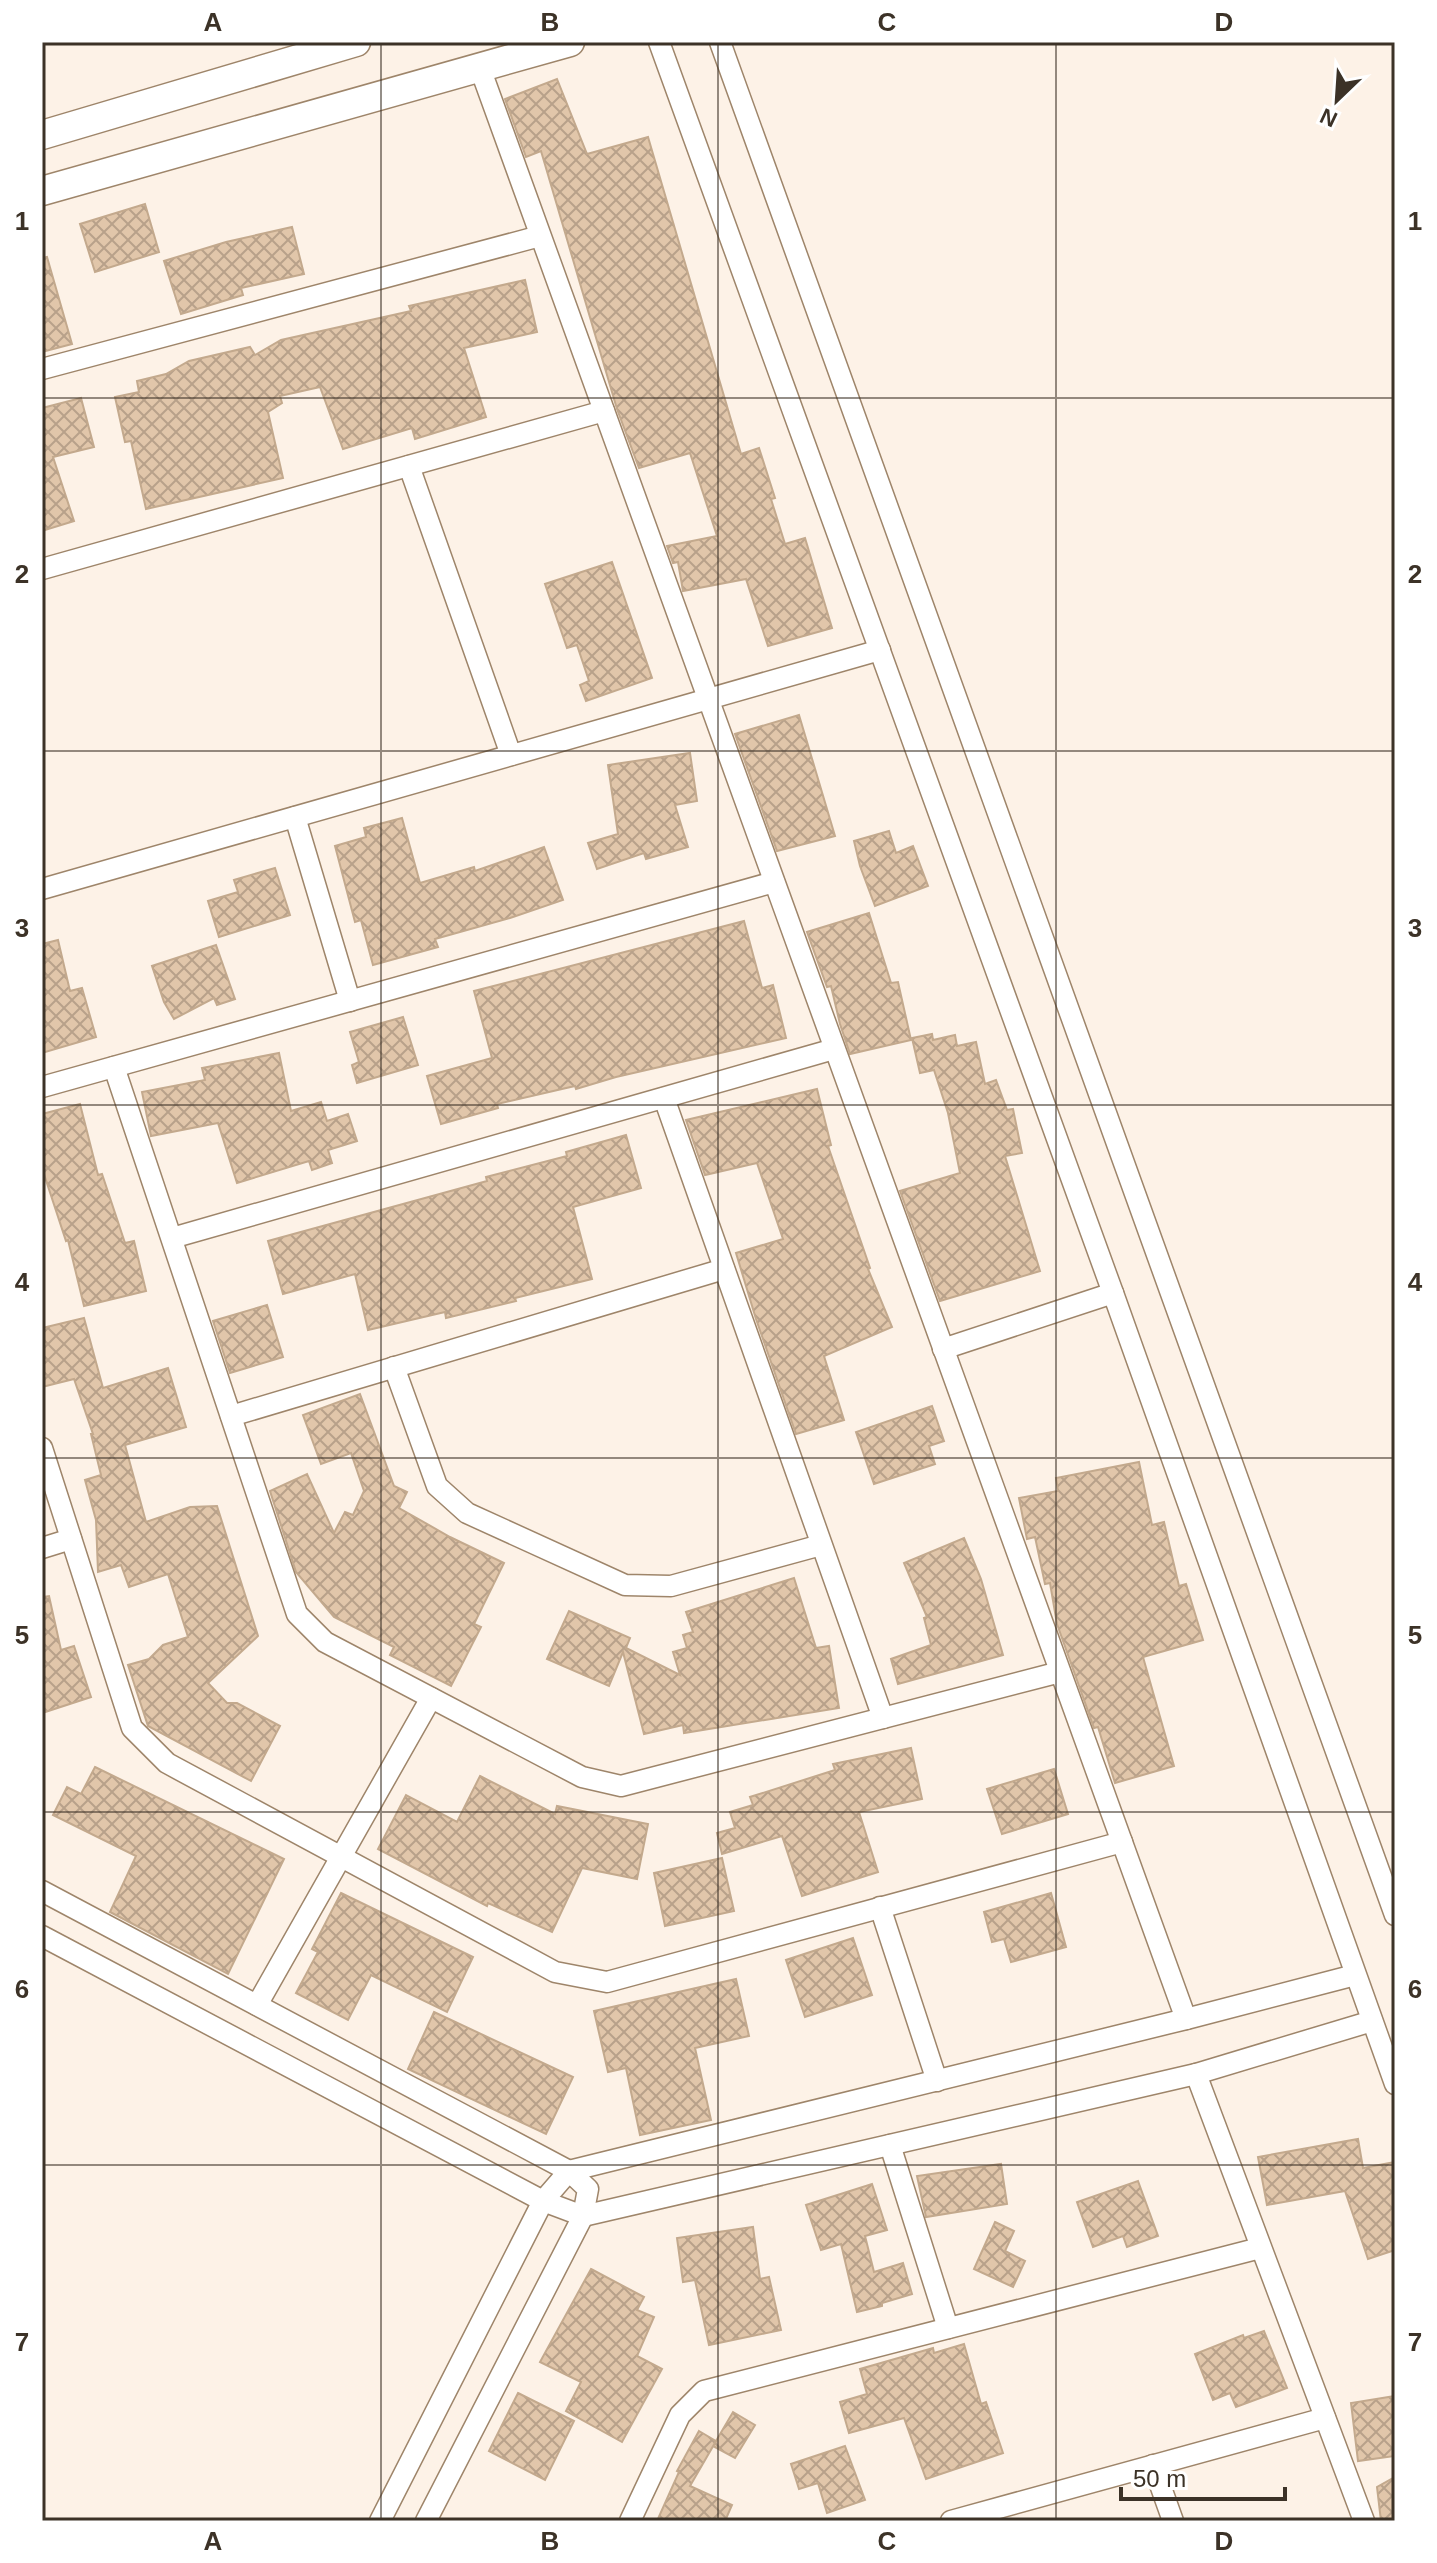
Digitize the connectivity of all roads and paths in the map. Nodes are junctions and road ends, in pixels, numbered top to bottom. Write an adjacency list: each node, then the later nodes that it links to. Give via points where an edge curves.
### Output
1 (356, 42): 5 (street)
2 (570, 42): 6 (street)
3 (659, 42): 14 (street)
4 (720, 42): 42 (street)
5 (290, 51): 7 (street)
6 (480, 68): 8 (street); 9 (street)
7 (42, 135)
8 (42, 191)
9 (540, 236): 10 (street); 11 (street)
10 (42, 369)
11 (604, 411): 12 (street); 15 (street)
12 (409, 466): 13 (street); 16 (street)
13 (42, 569)
14 (880, 650): 15 (street); 27 (street)
15 (707, 699): 16 (street); 18 (street)
16 (511, 755): 17 (street)
17 (295, 817): 19 (street); 20 (street)
18 (774, 882): 20 (street); 21 (street)
19 (42, 889)
20 (350, 1001): 22 (street)
21 (834, 1049): 24 (street); 28 (street)
22 (114, 1067): 23 (street); 25 (street)
23 (42, 1087)
24 (664, 1098): 25 (street); 26 (street)
25 (172, 1238): 30 (street)
26 (724, 1269): 29 (street); 33 (street)
27 (1113, 1293): 28 (street); 44 (street)
28 (943, 1349): 35 (street)
29 (394, 1367): 30 (street); 33 (street, via 437,1486 467,1513 625,1585 671,1586)
30 (231, 1416): 36 (street, via 297,1614 325,1642)
31 (42, 1448): 32 (street)
32 (71, 1539): 34 (street); 39 (street, via 132,1728 167,1763)
33 (821, 1545): 37 (street)
34 (42, 1548)
35 (1060, 1672): 37 (street); 38 (street)
36 (431, 1698): 37 (street, via 582,1777 621,1786); 39 (street)
37 (883, 1718)
38 (1122, 1842): 41 (street); 46 (street)
39 (342, 1856): 41 (street, via 555,1972 607,1982); 45 (street)
40 (42, 1891): 45 (street)
41 (880, 1907): 49 (street)
42 (1395, 1915)
43 (42, 1936): 53 (street)
44 (1355, 1975): 46 (street); 47 (street)
45 (257, 2005): 52 (street)
46 (1186, 2019): 49 (street)
47 (1372, 2021): 48 (street); 50 (street)
48 (1196, 2074): 51 (street); 55 (street)
49 (937, 2081): 52 (street)
50 (1395, 2084)
51 (890, 2145): 54 (street); 56 (street)
52 (569, 2171): 53 (street); 54 (street, via 588,2189)
53 (543, 2201): 54 (street); 59 (street)
54 (583, 2216): 60 (street)
55 (1260, 2248): 56 (street); 57 (street)
56 (948, 2328): 61 (street, via 704,2391 680,2415)
57 (1325, 2418): 58 (street); 64 (street)
58 (1153, 2465): 62 (street); 63 (street)
59 (380, 2521)
60 (426, 2521)
61 (630, 2521)
62 (951, 2521)
63 (1173, 2521)
64 (1364, 2521)

